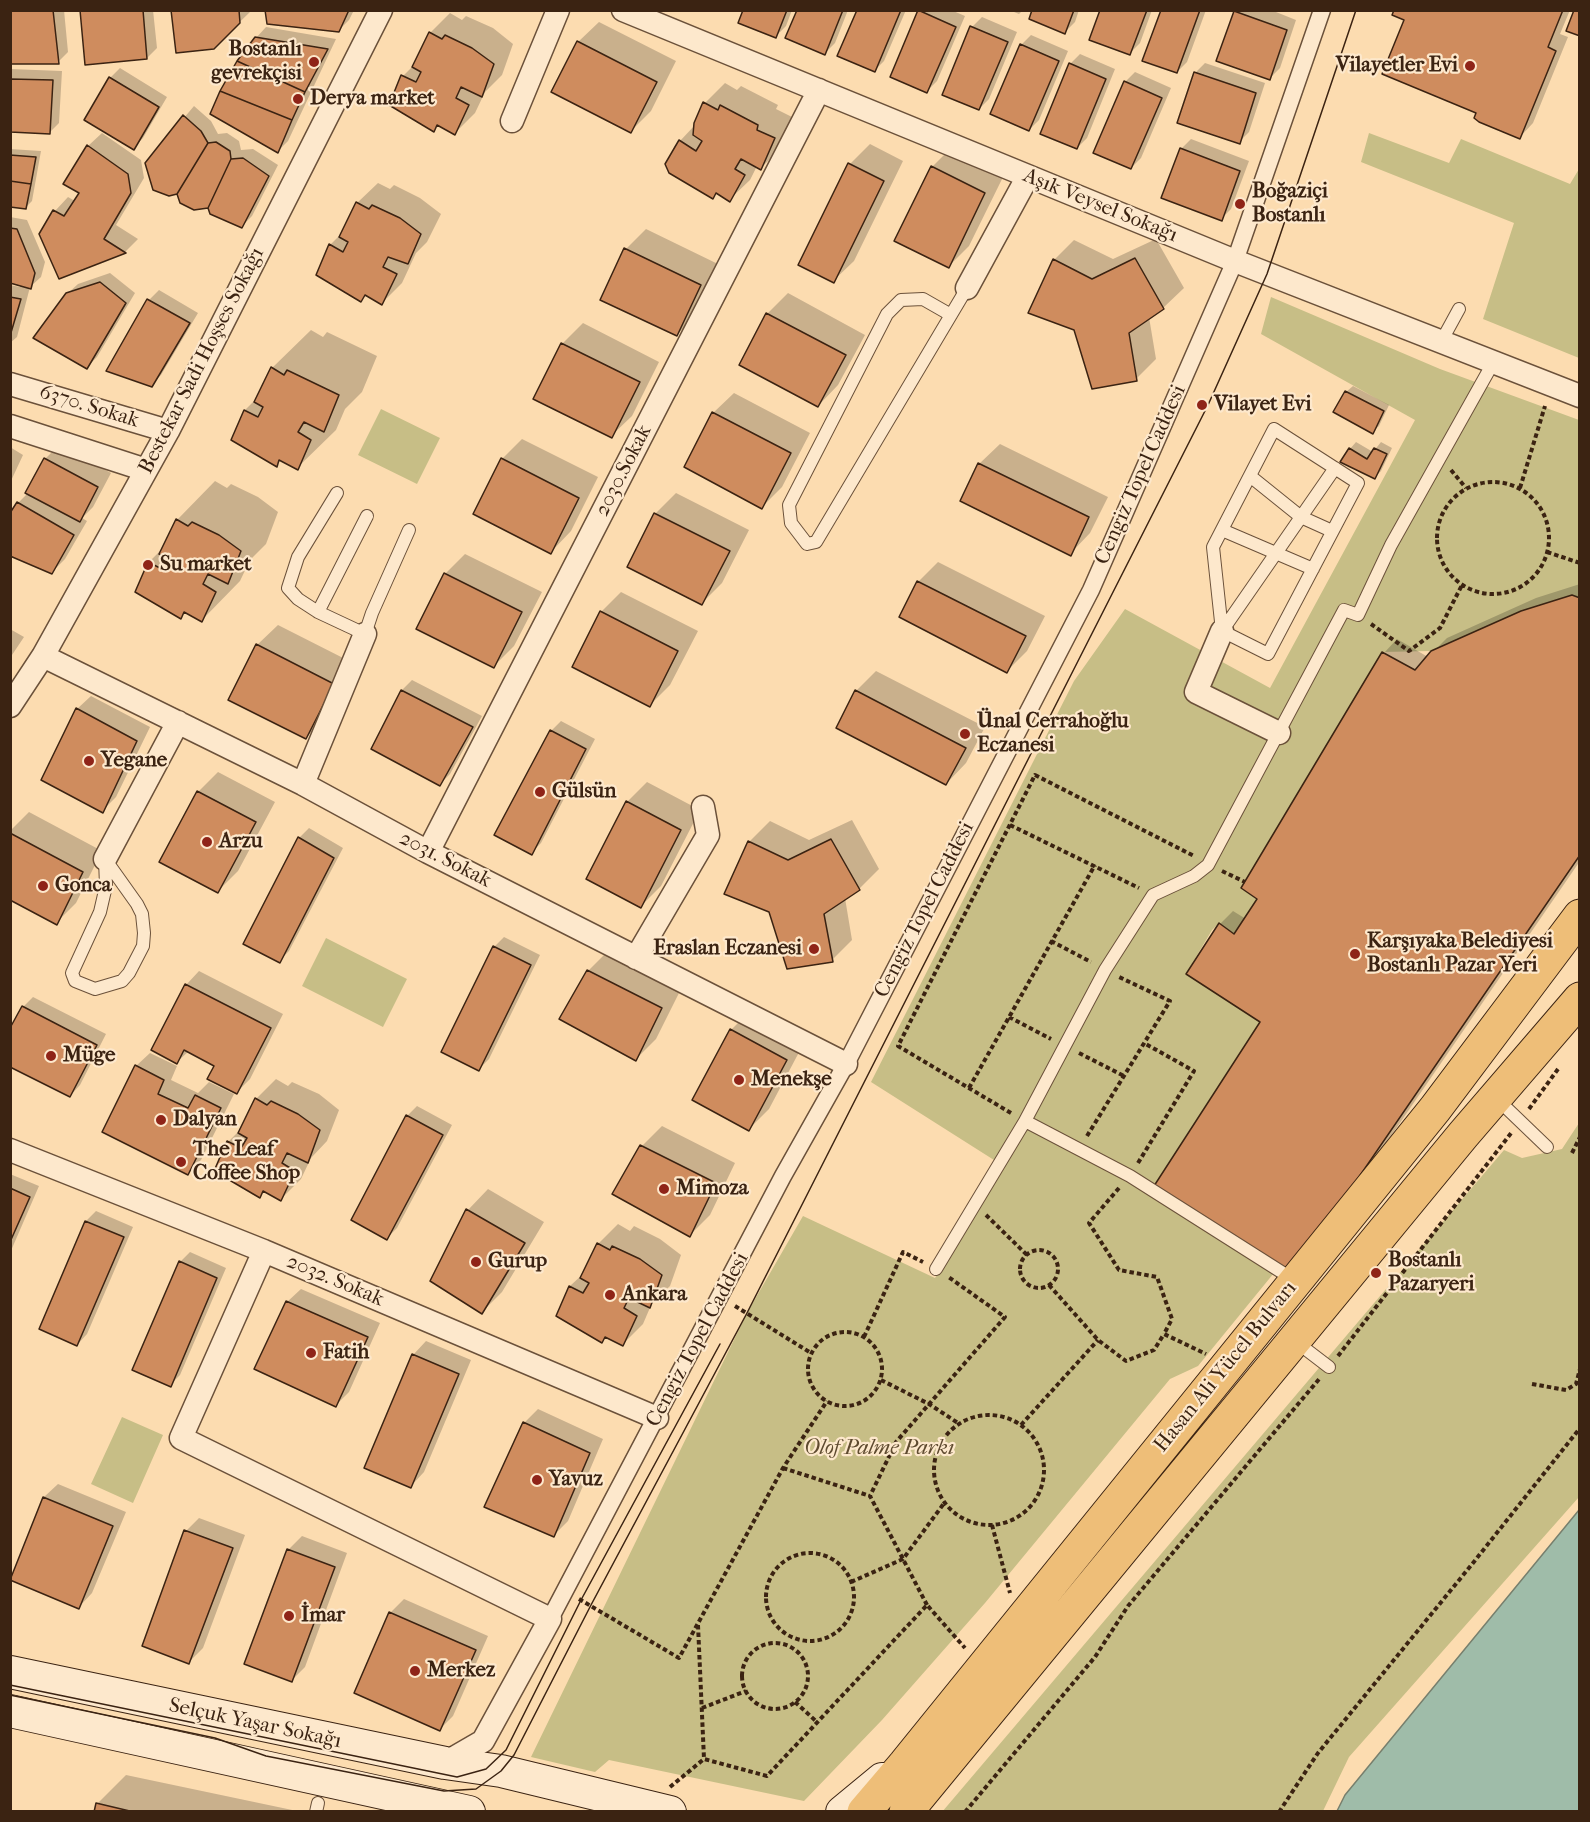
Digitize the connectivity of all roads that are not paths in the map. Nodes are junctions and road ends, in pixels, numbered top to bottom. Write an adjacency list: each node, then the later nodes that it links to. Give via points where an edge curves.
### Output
1 (381, 10): 18 (street, Bestekar Sadi Hoşses Sokağı)
2 (558, 10): 7 (street)
3 (623, 10): 5 (street, Aşık Veysel Sokağı)
4 (1322, 10): 9 (street, Cengiz Topel Caddesi)
5 (650, 16): 6 (street, Aşık Veysel Sokağı)
6 (819, 90): 8 (street, Aşık Veysel Sokağı); 39 (street, 2030.Sokak)
7 (512, 121)
8 (1028, 176): 9 (street, Aşık Veysel Sokağı); 10 (street)
9 (1235, 261): 13 (street, Aşık Veysel Sokağı); 44 (street, Cengiz Topel Caddesi, via 1091,590)
10 (968, 288): 12 (lane)
11 (1459, 309): 13 (lane)
12 (951, 315): 12 (lane, via 923,299 902,300 887,314 789,505 791,523 807,544 816,542)
13 (1441, 342): 14 (street, Aşık Veysel Sokağı)
14 (1493, 363): 16 (street, Aşık Veysel Sokağı); 36 (lane, via 1391,545 1358,615 1344,610)
15 (10, 384): 18 (street, 6370. Sokak)
16 (1580, 396)
17 (10, 426): 20 (street, 6370. Sokak)
18 (168, 431): 20 (street, Bestekar Sadi Hoşses Sokağı)
19 (1335, 468): 21 (lane, via 1274,429); 24 (lane); 27 (lane, via 1358,483)
20 (146, 470): 33 (street, Bestekar Sadi Hoşses Sokağı)
21 (1250, 476): 24 (lane); 26 (lane)
22 (337, 493): 30 (lane, via 298,557 288,588)
23 (367, 516): 30 (lane)
24 (1301, 517): 27 (lane); 28 (lane)
25 (409, 530): 32 (lane)
26 (1222, 530): 28 (lane); 31 (lane, via 1213,547)
27 (1332, 531): 29 (lane)
28 (1277, 552): 29 (lane); 31 (lane)
29 (1312, 569): 31 (lane, via 1268,654)
30 (318, 612): 32 (lane)
31 (1222, 631): 36 (street, via 1196,692)
32 (365, 634): 37 (street)
33 (44, 656): 34 (street, Bestekar Sadi Hoşses Sokağı); 35 (street, 2031. Sokak)
34 (10, 706)
35 (177, 722): 37 (street, 2031. Sokak); 40 (street)
36 (1279, 733): 46 (lane, via 1208,865 1153,895 1105,970)
37 (303, 784): 39 (street, 2031. Sokak)
38 (703, 807): 42 (street, via 708,835)
39 (428, 852): 42 (street, 2031. Sokak)
40 (105, 859): 40 (lane, via 137,904 144,933 143,946 129,973 122,981 95,989 75,981 72,973 100,912 106,886)
41 (1580, 916): 51 (main road, Hasan Ali Yücel Bulvarı, via 1436,1109)
42 (636, 958): 44 (street, 2031. Sokak)
43 (1580, 999): 45 (main road, Hasan Ali Yücel Bulvarı)
44 (846, 1064): 54 (street, Cengiz Topel Caddesi)
45 (1496, 1097): 47 (lane); 52 (main road, Hasan Ali Yücel Bulvarı)
46 (1025, 1121): 50 (lane); 51 (lane, via 1130,1176)
47 (1547, 1147)
48 (10, 1150): 49 (street, 2032. Sokak)
49 (264, 1251): 54 (street, 2032. Sokak); 55 (street, via 181,1438)
50 (936, 1269)
51 (1296, 1281): 59 (main road, Hasan Ali Yücel Bulvarı)
52 (1294, 1340): 53 (lane); 65 (main road, Hasan Ali Yücel Bulvarı)
53 (1329, 1367)
54 (657, 1418): 55 (street, Cengiz Topel Caddesi)
55 (550, 1619): 58 (street, Cengiz Topel Caddesi, via 483,1741)
56 (10, 1672): 58 (main road, Selçuk Yaşar Sokağı)
57 (10, 1711): 60 (main road, Selçuk Yaşar Sokağı)
58 (445, 1763): 61 (main road, Selçuk Yaşar Sokağı, via 501,1771)
59 (905, 1764): 63 (main road); 64 (main road, Hasan Ali Yücel Bulvarı)
60 (408, 1805): 62 (main road, Selçuk Yaşar Sokağı)
61 (658, 1809)
62 (469, 1812)
63 (842, 1812)
64 (864, 1812)
65 (906, 1812)

